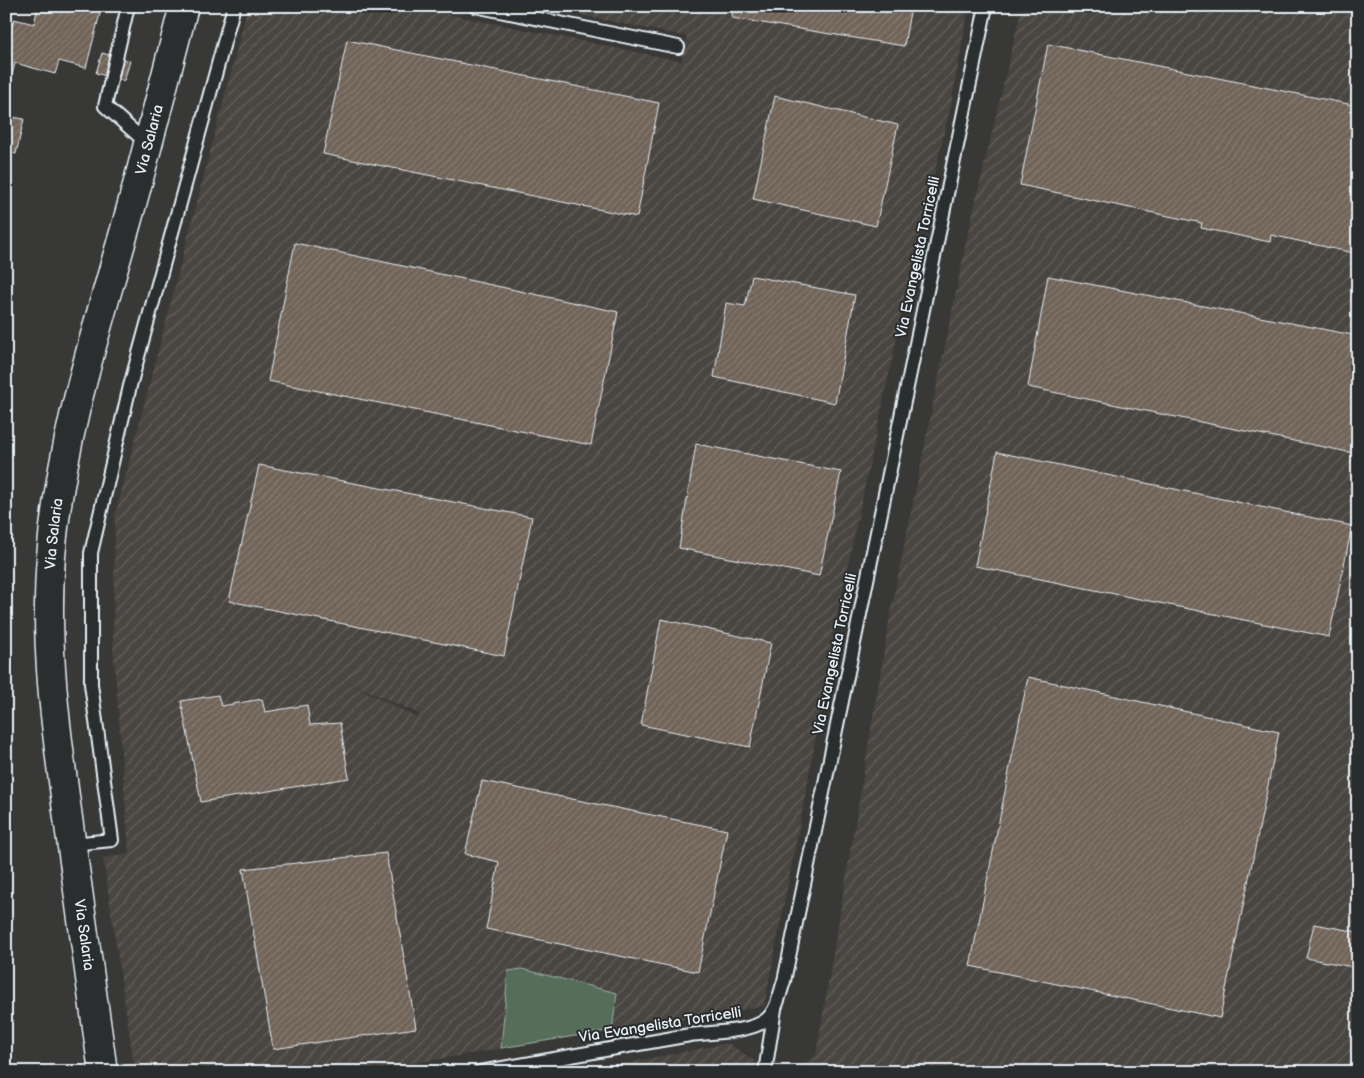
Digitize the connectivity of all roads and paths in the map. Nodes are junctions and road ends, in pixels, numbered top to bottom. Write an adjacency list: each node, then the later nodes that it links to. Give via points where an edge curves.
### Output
1 (128, 6): 7 (lane, via 105,106)
2 (184, 6): 7 (main road, Via Salaria)
3 (234, 6): 8 (lane, via 130,386 91,553 91,684 112,840)
4 (475, 6): 6 (lane)
5 (986, 6): 9 (lane, Via Evangelista Torricelli, via 786,971)
6 (678, 47)
7 (148, 144): 8 (main road, Via Salaria, via 91,344 64,463 51,556 50,661)
8 (72, 844): 10 (main road, Via Salaria)
9 (775, 1006): 11 (lane, Via Evangelista Torricelli, via 767,1018 748,1028); 12 (lane)
10 (103, 1072)
11 (480, 1072)
12 (765, 1072)

